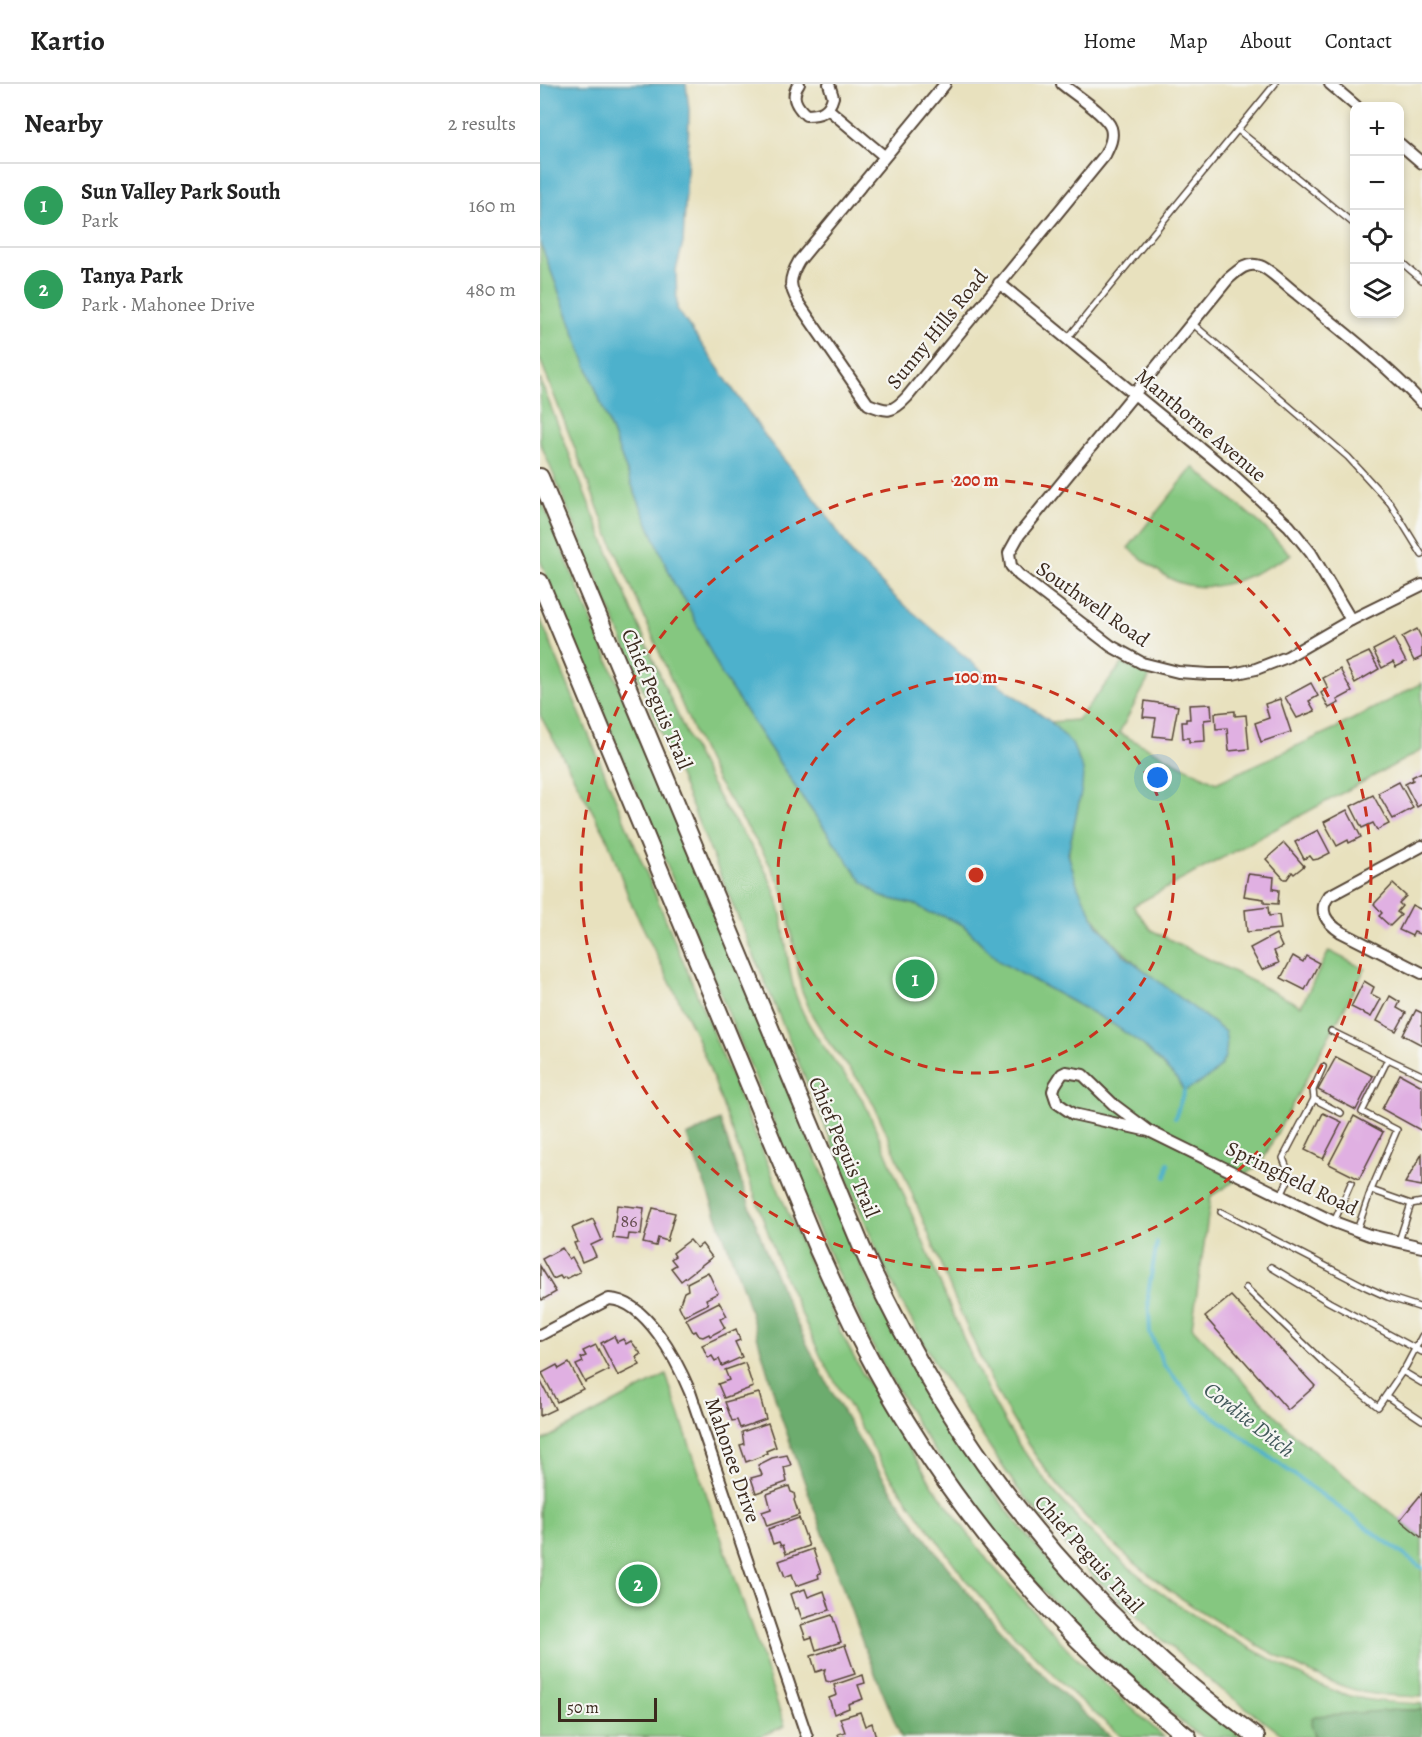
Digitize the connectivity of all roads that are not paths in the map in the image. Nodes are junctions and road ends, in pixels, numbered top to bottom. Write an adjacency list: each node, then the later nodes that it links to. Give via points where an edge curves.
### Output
1 (799, 84): 8 (street, via 794,98 806,115 818,115)
2 (829, 84): 8 (street, via 833,97)
3 (945, 84): 11 (street, Sunny Hills Road)
4 (1062, 84): 16 (street, Sunny Hills Road, via 1104,118 1111,129 1112,144)
5 (1275, 84): 9 (lane)
6 (1330, 84): 7 (street)
7 (1351, 102)
8 (828, 109): 11 (street)
9 (1238, 130): 13 (lane); 18 (lane)
10 (1404, 147): 12 (street)
11 (884, 156): 16 (street, Sunny Hills Road, via 799,261 791,274 790,289 868,404 884,411 897,408)
12 (1422, 163)
13 (1350, 221)
14 (1403, 264): 15 (lane)
15 (1422, 280)
16 (999, 284): 18 (street, Manthorne Avenue)
17 (1193, 324): 19 (street, Southwell Road); 20 (street, Southwell Road, via 1238,270 1249,265 1261,266 1397,377); 22 (lane, via 1347,457 1390,503)
18 (1067, 339): 19 (street, Manthorne Avenue)
19 (1135, 394): 25 (street, Manthorne Avenue, via 1289,526 1311,553); 25 (street, Southwell Road, via 1013,544 1009,553 1011,566 1019,575 1111,646 1142,663 1178,672 1233,674 1256,669 1287,657)
20 (1422, 403)
21 (540, 477): 58 (main road, Chief Peguis Trail, via 858,1239 924,1372 986,1468 1070,1572 1149,1651)
22 (1422, 555)
23 (540, 582): 57 (main road, via 817,1248 874,1365 935,1466 1015,1571 1107,1667)
24 (1422, 585): 25 (street, Southwell Road)
25 (1351, 620)
26 (1422, 846): 27 (street, via 1329,896 1323,909 1325,917 1341,932)
27 (1422, 973)
28 (1331, 1031): 29 (lane)
29 (1388, 1059): 31 (lane); 36 (lane, via 1362,1112 1397,1130)
30 (1323, 1067): 32 (lane, via 1313,1090)
31 (1422, 1076)
32 (1314, 1099): 33 (lane); 37 (lane, via 1284,1158 1290,1176)
33 (1341, 1113)
34 (1149, 1131): 34 (street, Springfield Road, via 1083,1075 1066,1072 1054,1085 1057,1103 1073,1114); 37 (street, Springfield Road)
35 (1351, 1183): 41 (lane)
36 (1371, 1190): 39 (lane); 42 (lane)
37 (1281, 1196): 41 (street, Springfield Road)
38 (1422, 1202): 39 (lane)
39 (1411, 1204): 43 (lane)
40 (1221, 1212): 47 (lane, via 1366,1287)
41 (1334, 1222): 42 (street, Springfield Road)
42 (1356, 1231): 43 (street, Springfield Road)
43 (1399, 1243): 44 (street, Springfield Road)
44 (1422, 1247)
45 (1271, 1267): 50 (lane)
46 (1246, 1288): 54 (lane, via 1322,1361 1378,1407)
47 (1422, 1308)
48 (540, 1335): 56 (street, Mahonee Drive, via 609,1299 620,1299 638,1310 668,1349 690,1392)
49 (1422, 1336): 50 (lane)
50 (1415, 1349): 51 (lane); 52 (lane)
51 (1422, 1352)
52 (1402, 1371): 53 (lane); 54 (lane)
53 (1422, 1383)
54 (1386, 1396): 55 (lane)
55 (1422, 1420)
56 (807, 1737)
57 (1188, 1737)
58 (1256, 1737)

